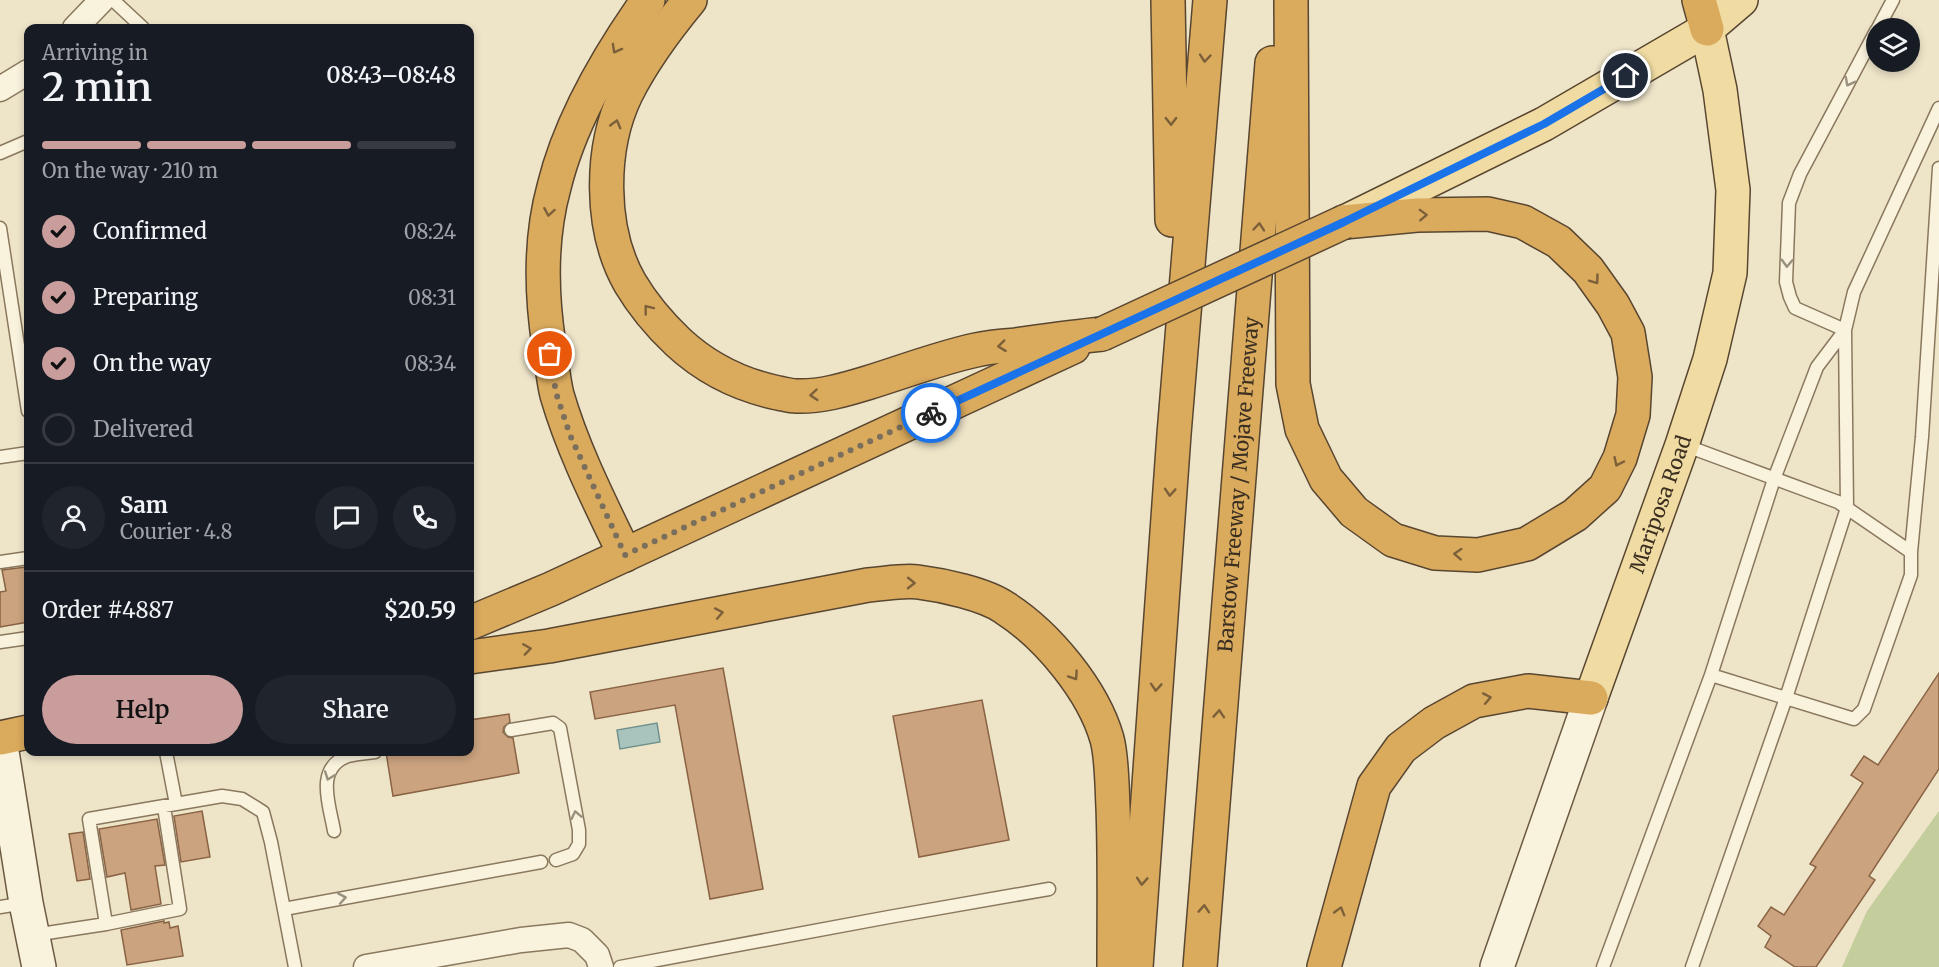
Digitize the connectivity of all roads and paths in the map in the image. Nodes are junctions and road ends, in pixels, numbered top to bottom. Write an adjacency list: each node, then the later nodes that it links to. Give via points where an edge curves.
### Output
1 (102, 0): 13 (street)
2 (112, 0): 14 (lane)
3 (648, 0): 34 (highway, one-way to 34, via 614,51 563,155 544,244 544,315 556,393 570,435)
4 (690, 0): 25 (highway, one-way to 4, via 976,350 832,393 795,396 732,379 686,350 663,328 629,281 613,238 606,191 611,145 626,95 640,67)
5 (1168, 0): 27 (highway, one-way to 27)
6 (1210, 0): 27 (highway, one-way to 27)
7 (1277, 0): 67 (highway, Barstow Freeway / Mojave Freeway, one-way to 7)
8 (1291, 0): 22 (highway, one-way to 8, via 1488,214 1523,222 1541,232 1588,270 1614,305 1628,333 1635,377 1634,415 1605,488 1575,515 1527,544 1478,555 1435,553 1393,540 1354,512 1326,479 1302,429 1293,384)
9 (1741, 0): 11 (main road)
10 (1893, 0): 12 (lane)
11 (1703, 14): 22 (main road, via 1544,124); 28 (main road, Mariposa Road, via 1720,90 1733,190 1730,273 1710,359)
12 (1883, 18)
13 (79, 24)
14 (139, 24)
15 (1866, 51): 24 (lane, one-way to 24, via 1800,174 1789,203 1786,282 1791,301 1795,308)
16 (24, 74): 17 (street)
17 (0, 89)
18 (1939, 108): 24 (lane, via 1854,292)
19 (24, 143): 20 (lane)
20 (0, 153)
21 (1939, 168): 33 (lane)
22 (1344, 222): 25 (highway, bridge)
23 (0, 228): 26 (lane)
24 (1845, 330): 31 (lane, via 1817,367); 32 (lane)
25 (1102, 334): 34 (highway)
26 (24, 385)
27 (1174, 434): 66 (highway, one-way to 66)
28 (1682, 445): 31 (lane); 43 (main road, Mariposa Road)
29 (24, 454): 30 (lane)
30 (0, 457)
31 (1774, 479): 32 (lane); 42 (lane)
32 (1847, 508): 33 (lane); 44 (lane)
33 (1911, 552): 44 (lane, via 1911,574 1864,709 1854,719)
34 (625, 555): 37 (highway)
35 (24, 559): 36 (lane)
36 (0, 562)
37 (474, 621)
38 (0, 629): 40 (lane)
39 (24, 639): 40 (lane)
40 (1, 642)
41 (474, 656): 65 (highway, one-way to 65, via 549,646 868,585 915,582 961,590 1004,607 1045,641 1072,672 1096,712 1107,740 1114,838)
42 (1711, 675): 44 (lane); 70 (lane)
43 (1591, 698): 68 (highway, one-way to 43, via 1374,786 1401,748 1434,723 1474,701 1528,691); 69 (main road, Mariposa Road)
44 (1786, 698): 71 (lane)
45 (512, 730): 52 (lane, one-way to 45, via 573,854 579,844 560,728 553,723)
46 (24, 733): 47 (highway)
47 (0, 738): 55 (main road)
48 (165, 756): 50 (lane)
49 (348, 756): 51 (lane, one-way to 51, via 328,771 326,785)
50 (170, 805): 56 (lane, via 222,796 242,799 263,812); 57 (lane, via 180,909); 57 (lane, via 89,819)
51 (334, 831)
52 (556, 860)
53 (541, 862): 56 (lane, one-way to 53)
54 (1049, 889): 64 (lane)
55 (13, 905): 58 (main road)
56 (284, 909): 61 (lane)
57 (106, 924): 58 (lane)
58 (32, 936): 60 (main road)
59 (396, 964): 62 (street); 63 (street, via 569,935 582,940 597,955)
60 (39, 967)
61 (295, 967)
62 (366, 967)
63 (601, 967)
64 (620, 967)
65 (1114, 967)
66 (1136, 967)
67 (1200, 967)
68 (1324, 967)
69 (1497, 967)
70 (1603, 967)
71 (1692, 967)

